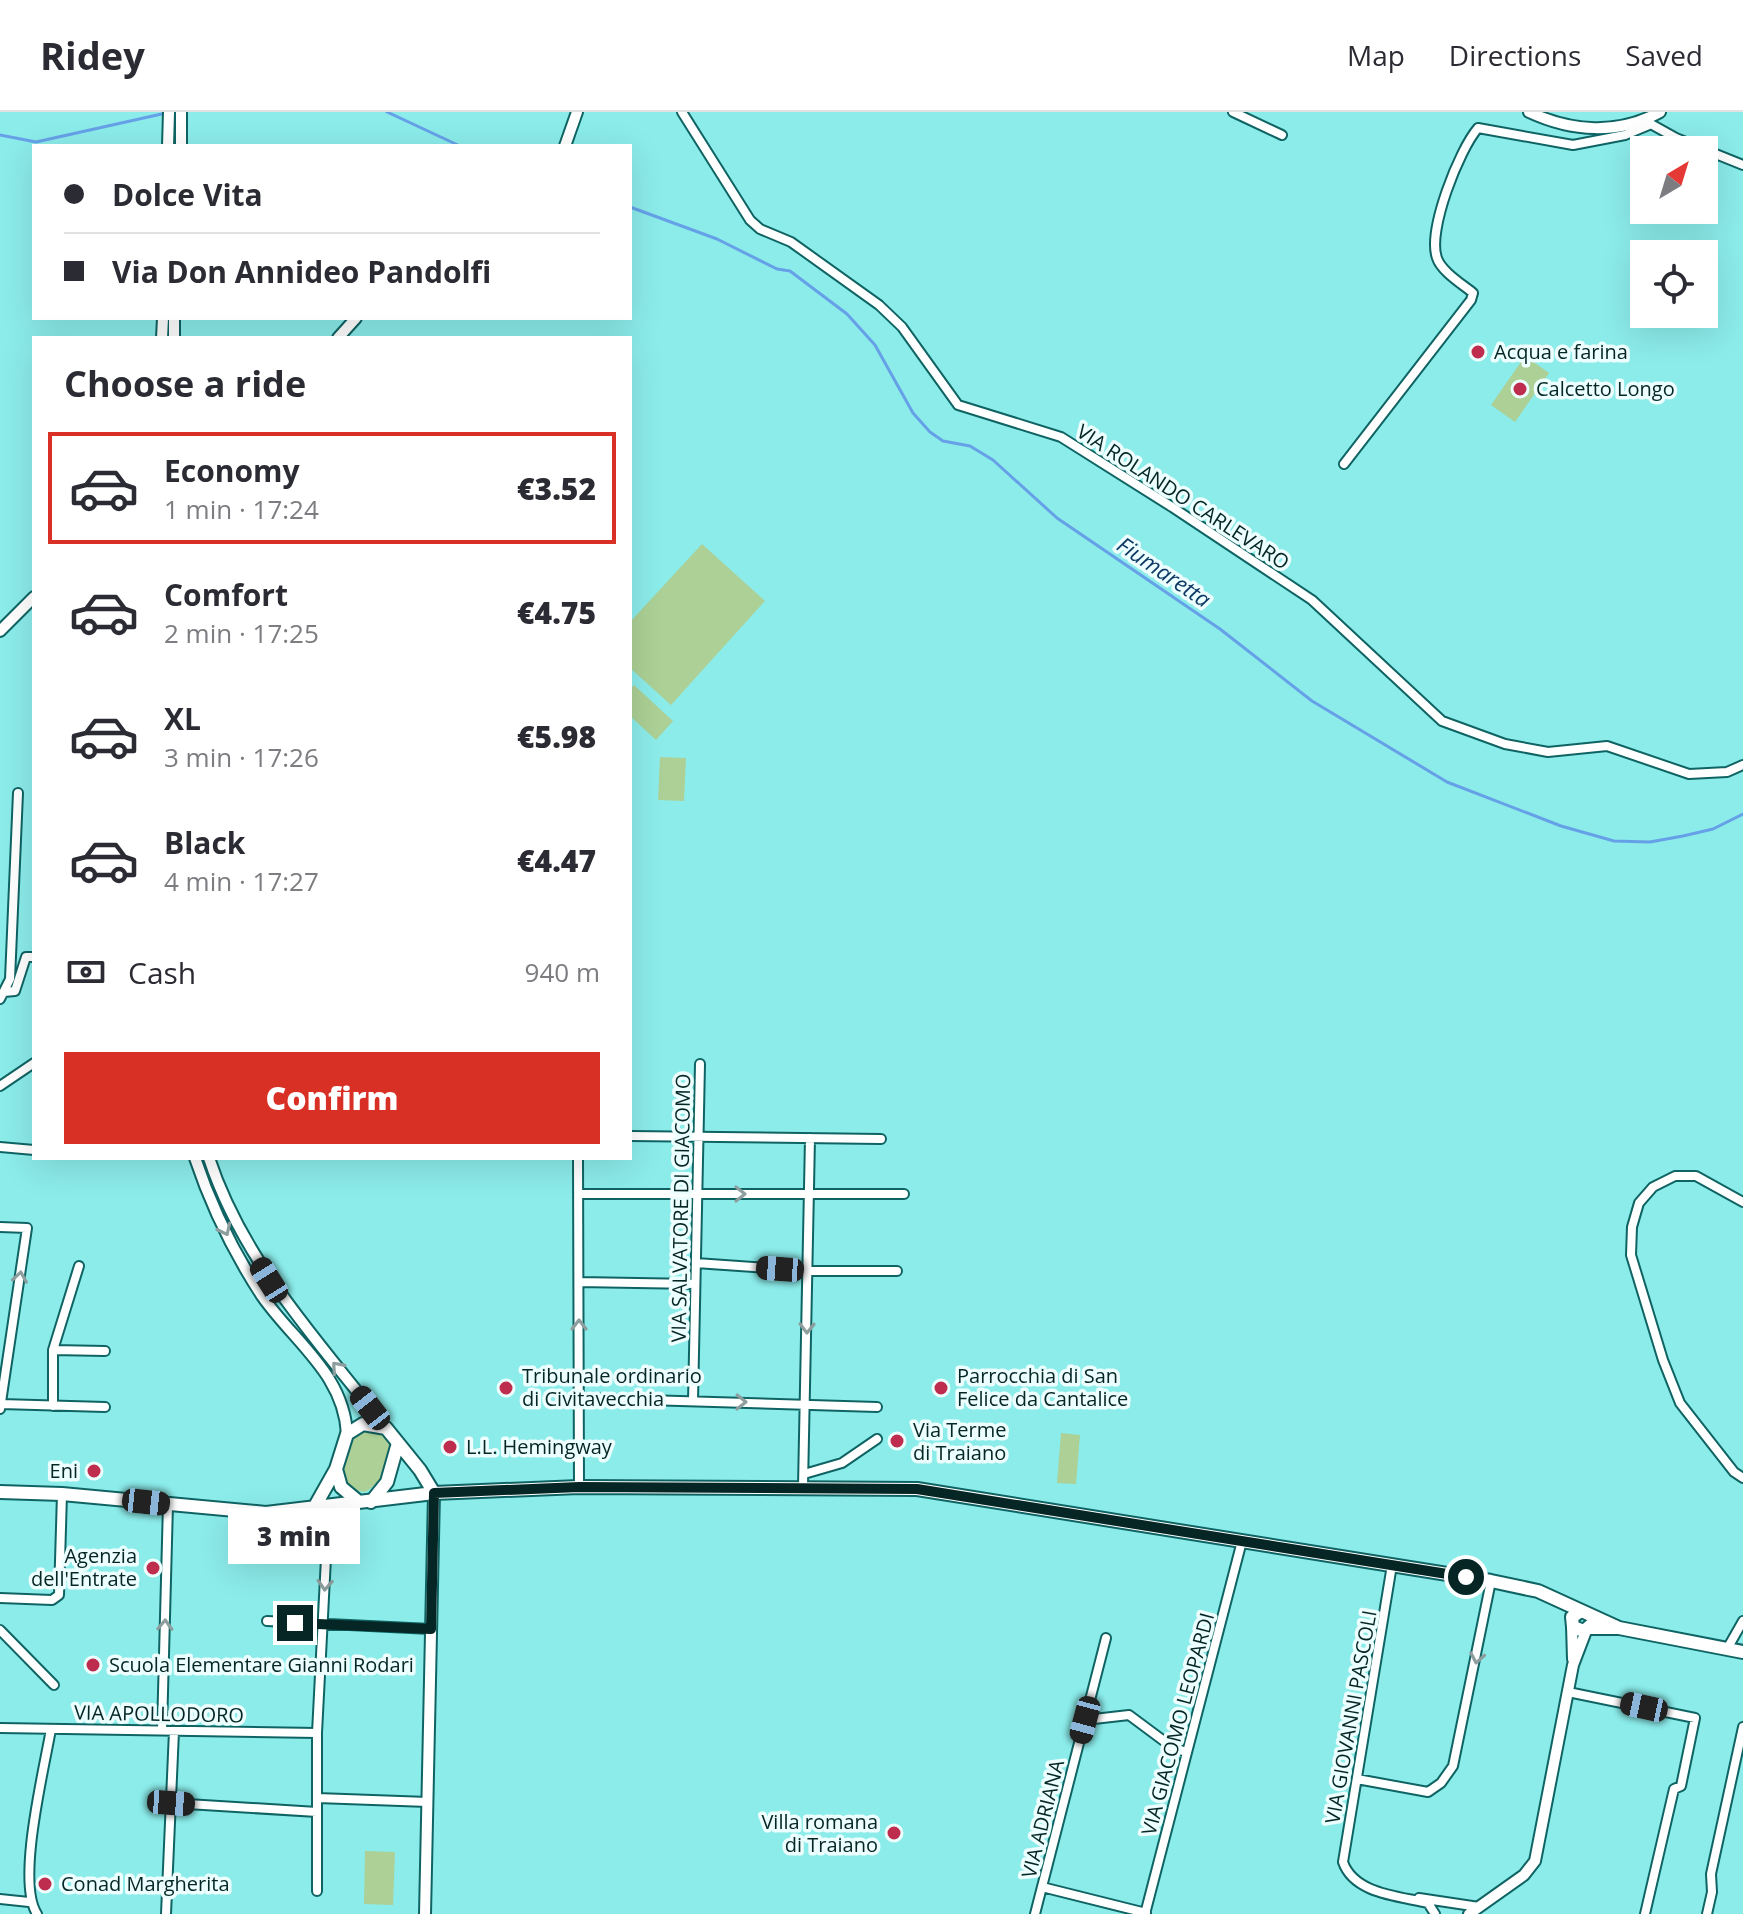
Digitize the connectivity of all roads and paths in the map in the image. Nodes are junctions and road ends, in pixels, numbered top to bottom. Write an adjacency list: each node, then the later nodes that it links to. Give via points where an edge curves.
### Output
1 (169, 112): 11 (street)
2 (181, 112): 10 (street)
3 (577, 112): 12 (street)
4 (682, 112): 19 (street, VIA ROLANDO CARLEVARO, via 750,220 791,242 879,305 902,327 958,405 1061,437 1172,507 1312,600 1442,721 1505,744 1548,752 1607,746 1689,774 1727,772)
5 (1233, 112): 9 (street)
6 (1529, 112): 8 (street, via 1583,129)
7 (1660, 112): 8 (street)
8 (1649, 122): 13 (street); 16 (street, via 1603,141 1573,145 1478,128 1444,194 1435,254 1473,293 1471,300)
9 (1282, 135)
10 (181, 142)
11 (168, 144)
12 (566, 144)
13 (1743, 165)
14 (354, 320): 15 (street)
15 (340, 336)
16 (1344, 464)
17 (32, 599): 18 (street)
18 (0, 631)
19 (1743, 765)
20 (18, 793): 22 (street, via 10,979)
21 (32, 957): 22 (street, via 26,957 15,991)
22 (2, 996)
23 (32, 1064): 25 (street)
24 (700, 1064): 27 (street, VIA SALVATORE DI GIACOMO)
25 (0, 1086)
26 (632, 1136): 27 (street)
27 (698, 1137): 28 (street); 36 (street, VIA SALVATORE DI GIACOMO)
28 (810, 1138): 29 (street); 37 (street)
29 (881, 1139)
30 (0, 1147): 31 (street)
31 (32, 1150)
32 (196, 1160): 57 (street, one-way to 57, via 251,1277 342,1397)
33 (210, 1160): 56 (street, one-way to 33, via 269,1280)
34 (578, 1160): 35 (street)
35 (578, 1194): 36 (street); 45 (street)
36 (697, 1194): 37 (street, one-way to 37); 41 (street, VIA SALVATORE DI GIACOMO)
37 (809, 1194): 38 (street); 43 (street)
38 (904, 1194)
39 (1743, 1202): 61 (street, via 1696,1176 1675,1176 1653,1187 1639,1203 1631,1255 1680,1403)
40 (0, 1227): 53 (street, one-way to 40, via 27,1228)
41 (696, 1263): 43 (street); 46 (street, VIA SALVATORE DI GIACOMO)
42 (79, 1266): 47 (street)
43 (808, 1271): 44 (street); 51 (street, one-way to 51)
44 (897, 1271)
45 (579, 1282): 46 (street); 49 (street, one-way to 45)
46 (695, 1284): 50 (street, VIA SALVATORE DI GIACOMO)
47 (53, 1350): 48 (street); 52 (street)
48 (105, 1351)
49 (579, 1398): 50 (street); 63 (street)
50 (693, 1401): 51 (street, one-way to 51)
51 (806, 1404): 55 (street); 62 (street)
52 (53, 1406): 53 (street); 54 (street)
53 (0, 1407)
54 (105, 1407)
55 (877, 1407)
56 (386, 1428): 57 (main road, via 363,1424); 59 (main road)
57 (347, 1434): 60 (main road)
58 (877, 1439): 62 (street, via 842,1463)
59 (398, 1443): 65 (main road); 67 (main road, via 387,1482)
60 (336, 1469): 67 (main road, via 341,1487); 69 (main road)
61 (1743, 1478)
62 (803, 1480): 63 (main road); 70 (main road, via 917,1489)
63 (579, 1487): 65 (main road)
64 (0, 1492): 66 (main road)
65 (434, 1493): 67 (main road); 81 (street)
66 (62, 1494): 68 (main road); 74 (street, via 59,1595 52,1600)
67 (365, 1502): 69 (main road)
68 (168, 1504): 69 (main road, via 266,1513); 94 (street, one-way to 68)
69 (314, 1508): 78 (street, one-way to 78, via 326,1558)
70 (1242, 1541): 71 (main road); 97 (street, VIA GIACOMO LEOPARDI)
71 (1392, 1565): 72 (main road); 98 (street, VIA GIOVANNI PASCOLI)
72 (1491, 1581): 73 (main road); 98 (street, one-way to 98, via 1453,1766 1428,1792)
73 (1538, 1591): 75 (main road); 79 (main road)
74 (0, 1598)
75 (1585, 1612): 79 (main road, via 1574,1614); 80 (main road); 83 (main road, via 1592,1621)
76 (267, 1621): 78 (street)
77 (1743, 1621): 85 (street)
78 (323, 1624): 81 (street); 96 (street)
79 (1571, 1624): 83 (main road, via 1578,1631); 87 (street)
80 (1619, 1628): 83 (main road); 85 (main road)
81 (431, 1629): 100 (street)
82 (0, 1630): 88 (street)
83 (1588, 1630): 87 (street)
84 (1106, 1638): 90 (street, VIA ADRIANA)
85 (1727, 1649): 86 (main road)
86 (1743, 1652)
87 (1573, 1665): 89 (street)
88 (54, 1685)
89 (1568, 1692): 108 (street, via 1535,1861); 116 (street, via 1695,1718)
90 (1085, 1720): 97 (street, via 1129,1715); 103 (street, VIA ADRIANA)
91 (1743, 1727): 117 (street)
92 (0, 1728): 93 (street, VIA APOLLODORO)
93 (51, 1729): 94 (street, VIA APOLLODORO); 107 (street, via 28,1875)
94 (162, 1730): 95 (street, VIA APOLLODORO)
95 (174, 1731): 96 (street, VIA APOLLODORO); 101 (street)
96 (317, 1733): 99 (street)
97 (1186, 1752): 109 (street, VIA GIACOMO LEOPARDI)
98 (1357, 1779): 106 (street, VIA GIOVANNI PASCOLI, via 1343,1862 1347,1874 1370,1889)
99 (317, 1798): 100 (street); 102 (street)
100 (428, 1802): 112 (street)
101 (171, 1803): 102 (street); 111 (street)
102 (317, 1812): 104 (street)
103 (1042, 1887): 109 (street); 113 (street, VIA ADRIANA)
104 (317, 1891)
105 (0, 1899): 107 (street)
106 (1410, 1899): 108 (street); 114 (street, via 1428,1903)
107 (29, 1902): 110 (street)
108 (1479, 1907): 115 (street)
109 (1145, 1913)
110 (37, 1914)
111 (166, 1914)
112 (425, 1914)
113 (1035, 1914)
114 (1435, 1914)
115 (1469, 1914)
116 (1645, 1914)
117 (1707, 1914)

